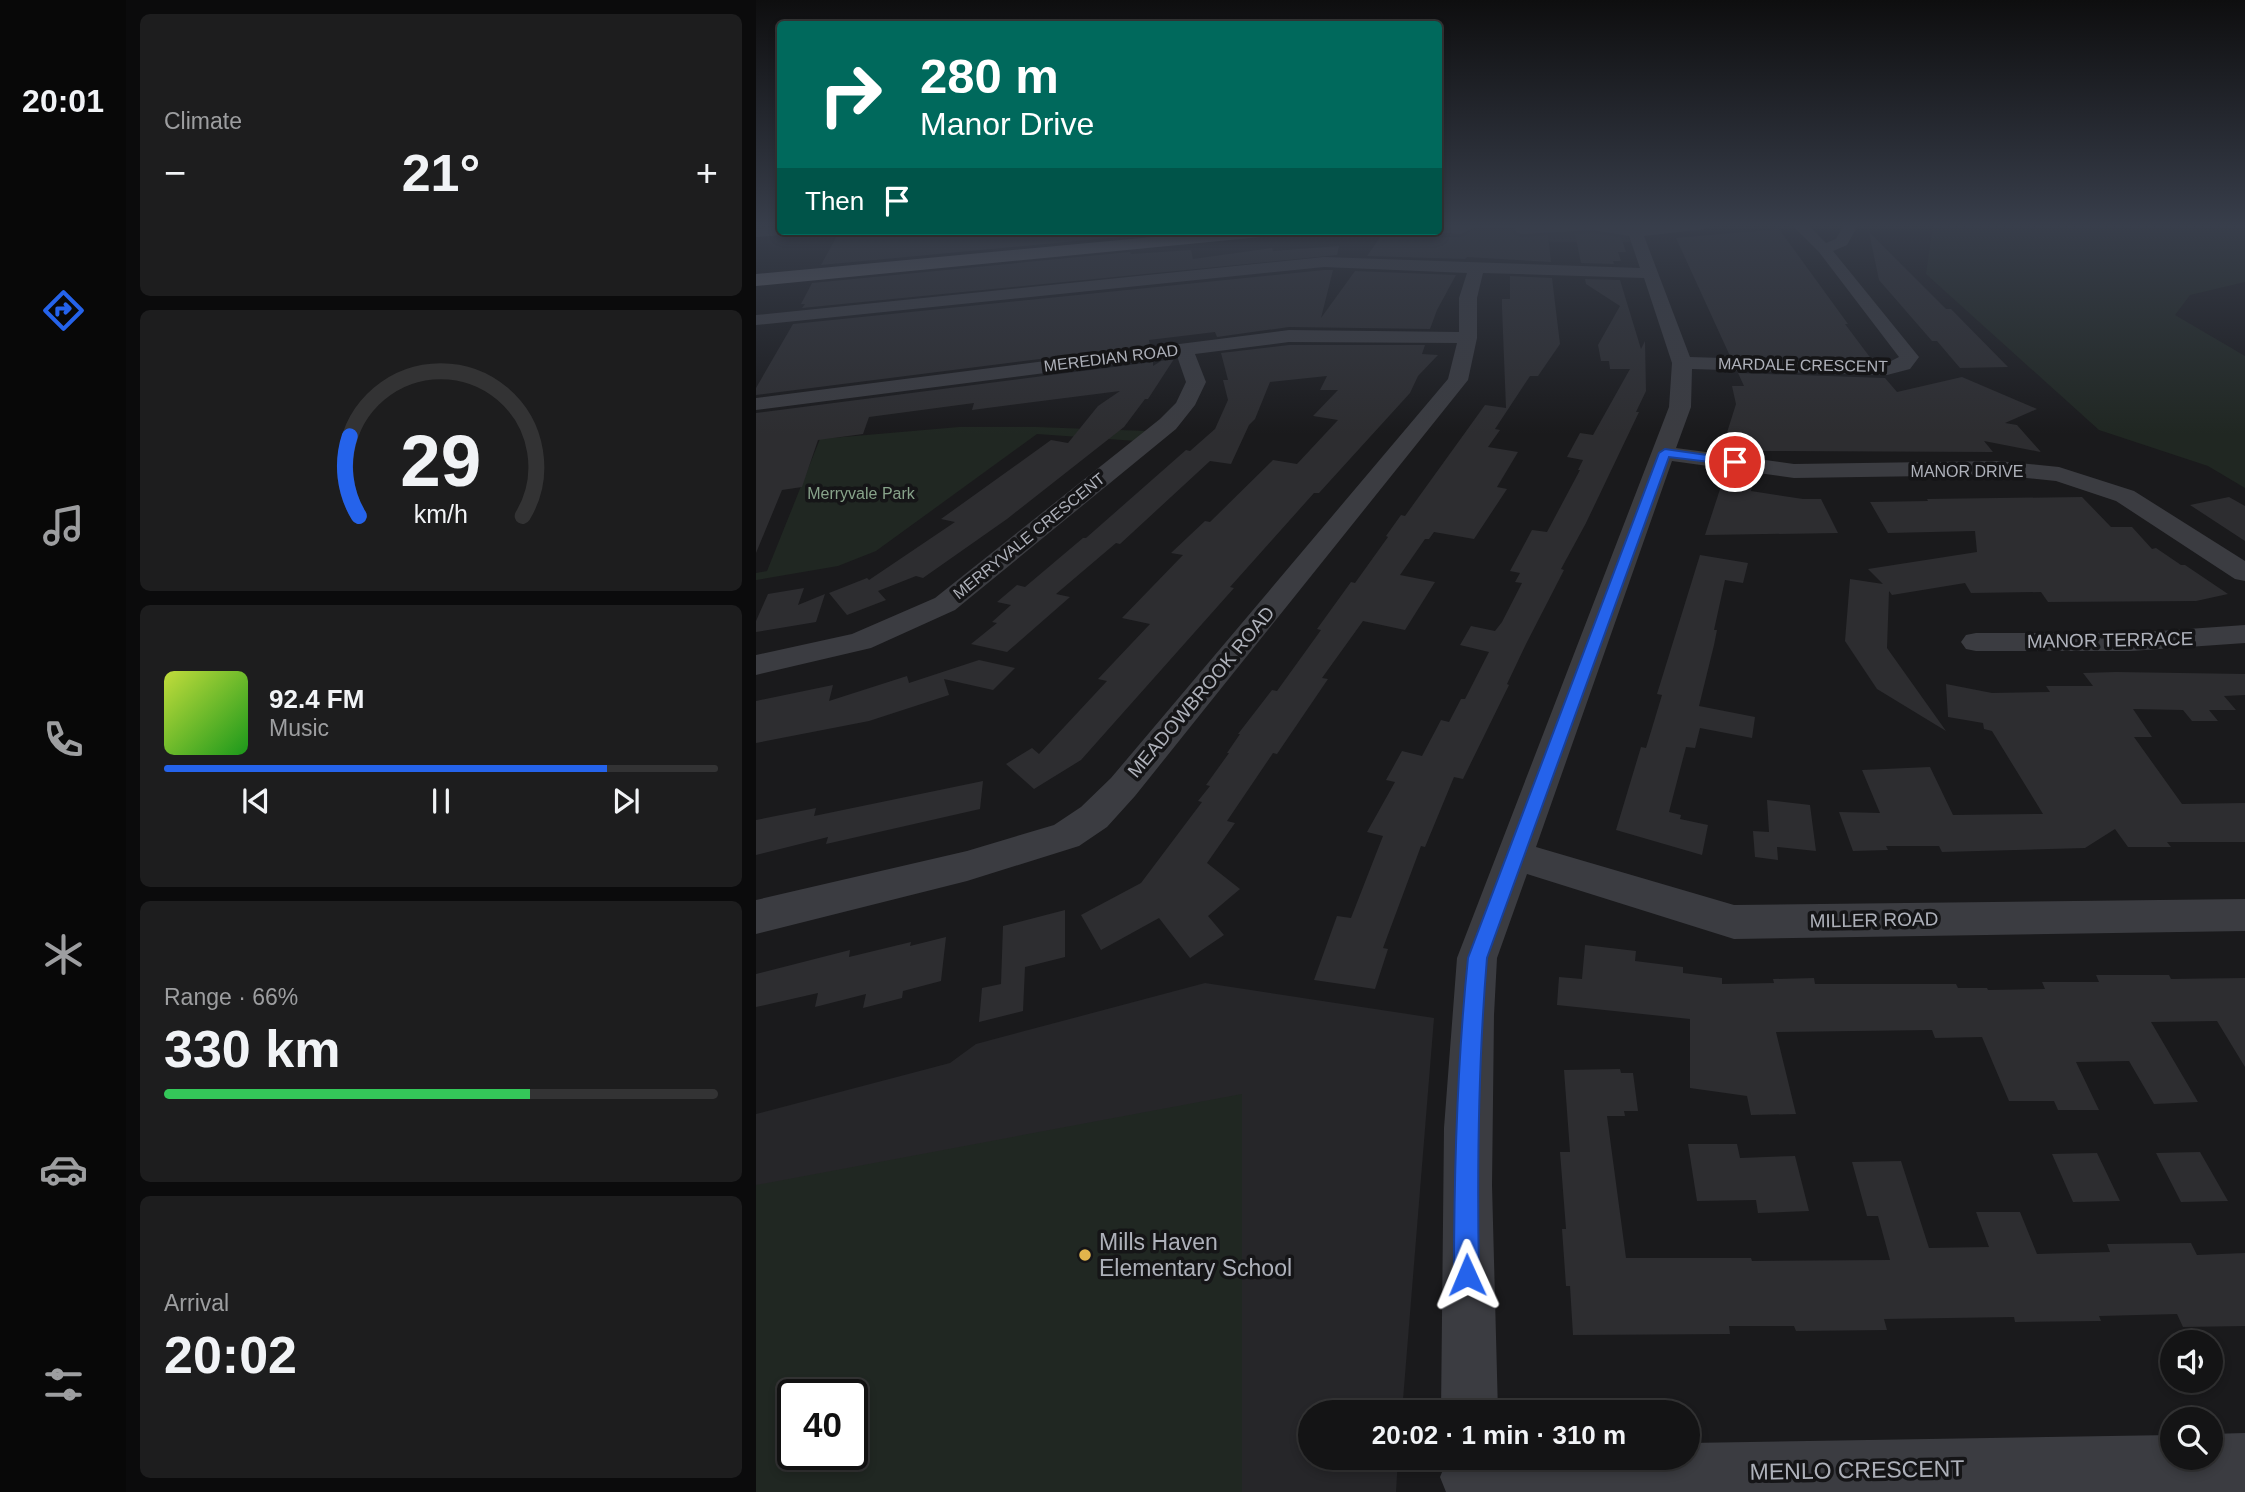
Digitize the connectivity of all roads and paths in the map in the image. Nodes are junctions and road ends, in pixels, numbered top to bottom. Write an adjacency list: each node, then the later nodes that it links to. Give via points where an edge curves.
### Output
1 (1019, 295): 5 (street)
2 (1469, 295): 6 (street, MEADOWBROOK ROAD)
3 (1656, 295): 8 (street)
4 (1860, 295): 8 (street, MARDALE CRESCENT, via 1909,357 1903,365 1887,369)
5 (758, 324)
6 (1468, 338): 7 (street, MEREDIAN ROAD, via 1317,335); 17 (street, MEADOWBROOK ROAD, via 1458,380 1094,817 1066,836 1037,846)
7 (1184, 349): 9 (street, MEREDIAN ROAD); 14 (street, MERRYVALE CRESCENT, via 1196,382 1185,405 1168,424 945,604 861,641)
8 (1682, 363): 10 (street, via 1680,407)
9 (756, 404)
10 (1665, 453): 11 (street, MANOR DRIVE, via 1794,471 1998,468 2059,474 2125,496); 15 (street)
11 (2245, 573)
12 (2245, 634): 13 (street, MANOR TERRACE, via 2131,642)
13 (1976, 642)
14 (756, 665)
15 (1514, 855): 16 (street, MILLER ROAD, via 1734,922); 18 (street, via 1477,958 1471,1030 1465,1165)
16 (2245, 915)
17 (756, 917)
18 (1469, 1400)
19 (2245, 1463): 20 (street, MENLO CRESCENT)
20 (1469, 1475)

